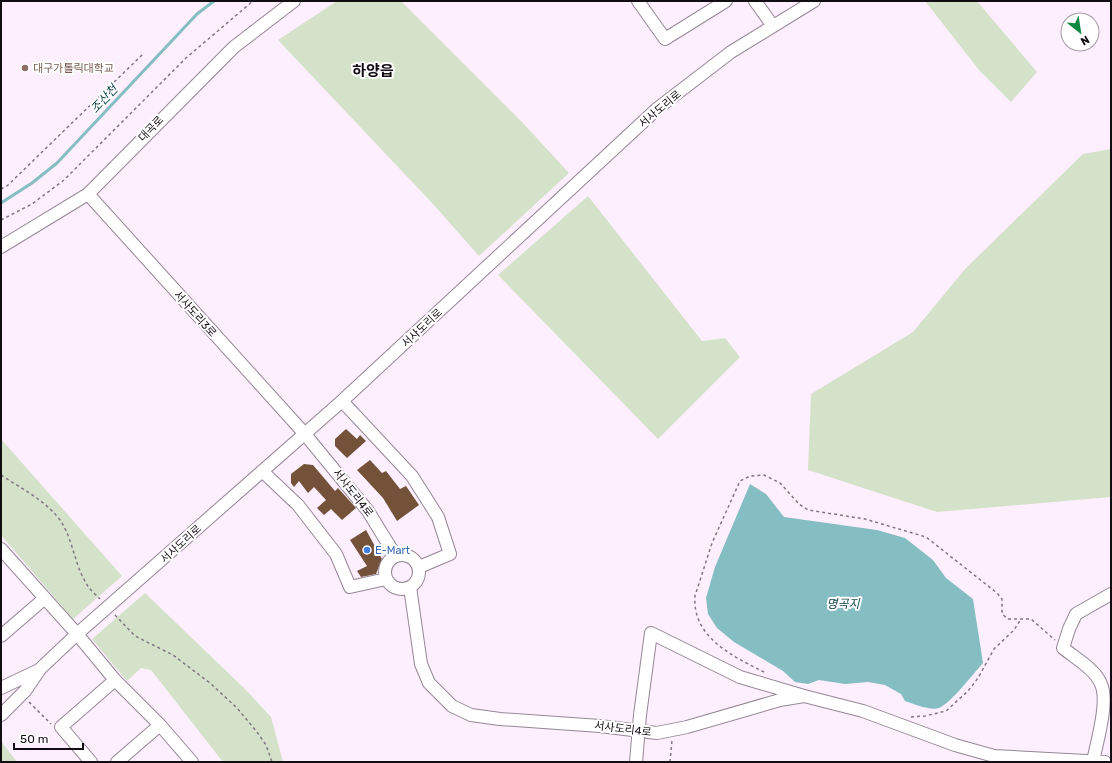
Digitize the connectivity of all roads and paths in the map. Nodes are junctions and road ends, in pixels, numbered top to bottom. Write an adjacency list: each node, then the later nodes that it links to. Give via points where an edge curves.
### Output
1 (253, 1): 12 (path, via 186,58 64,180 32,204)
2 (294, 1): 11 (street, 대곡로, via 234,47)
3 (638, 1): 7 (street, via 665,39)
4 (726, 1): 7 (street)
5 (755, 1): 8 (street)
6 (814, 1): 8 (street, 서사도리로)
7 (710, 5)
8 (773, 26): 14 (street, 서사도리로, via 731,52 658,108)
9 (143, 54): 10 (path, via 18,176)
10 (1, 189)
11 (88, 194): 13 (street, 대곡로); 15 (street, 서사도리3로)
12 (1, 220)
13 (1, 247)
14 (342, 401): 15 (street, 서사도리로); 21 (street, via 412,476 438,517 450,554)
15 (304, 433): 16 (street, 서사도리로); 19 (street, 서사도리4로, via 368,511)
16 (262, 471): 22 (street, via 298,505 336,554 350,587); 26 (street, 서사도리로)
17 (1, 475): 26 (path, via 47,505 60,521 74,549 86,584)
18 (1, 549): 20 (street)
19 (397, 556): 21 (street, via 408,556); 22 (street, via 388,562 384,573)
20 (5, 561): 25 (street)
21 (419, 567): 23 (street, via 417,580)
22 (386, 579): 23 (street, via 393,587 399,589)
23 (410, 587): 41 (street, 서사도리4로, via 421,664 429,683 452,706 471,715 500,719 657,733)
24 (1111, 594): 30 (street, via 1076,614)
25 (45, 598): 28 (street); 29 (street)
26 (108, 608): 28 (street, 서사도리로); 46 (path, via 129,632 173,655 210,683 237,708 266,745)
27 (1021, 619): 30 (path, via 1031,619); 32 (path, via 1008,619 1002,614 1002,600 997,593 926,537 865,520 808,510 780,484 764,475 750,476 740,482 712,543 694,604 702,630 714,642); 38 (path, via 1014,630 994,649 968,691 946,712)
28 (77, 634): 31 (street, 서사도리로); 33 (street)
29 (1, 636)
30 (1063, 648): 42 (street, via 1095,675 1102,685 1104,697)
31 (40, 669): 34 (street); 35 (street)
32 (769, 675)
33 (115, 680): 39 (street); 40 (street)
34 (1, 688)
35 (21, 694): 37 (street); 40 (path, via 50,724)
36 (804, 696): 41 (street, 서사도리4로, via 780,700); 42 (street, via 863,711 994,756); 47 (street, bridge, via 740,677 652,633)
37 (1, 715)
38 (909, 717)
39 (160, 725): 44 (street); 45 (street)
40 (61, 727): 43 (street)
41 (672, 730): 48 (path)
42 (1099, 761)
43 (91, 762)
44 (117, 762)
45 (192, 762)
46 (272, 762)
47 (636, 762)
48 (670, 762)

